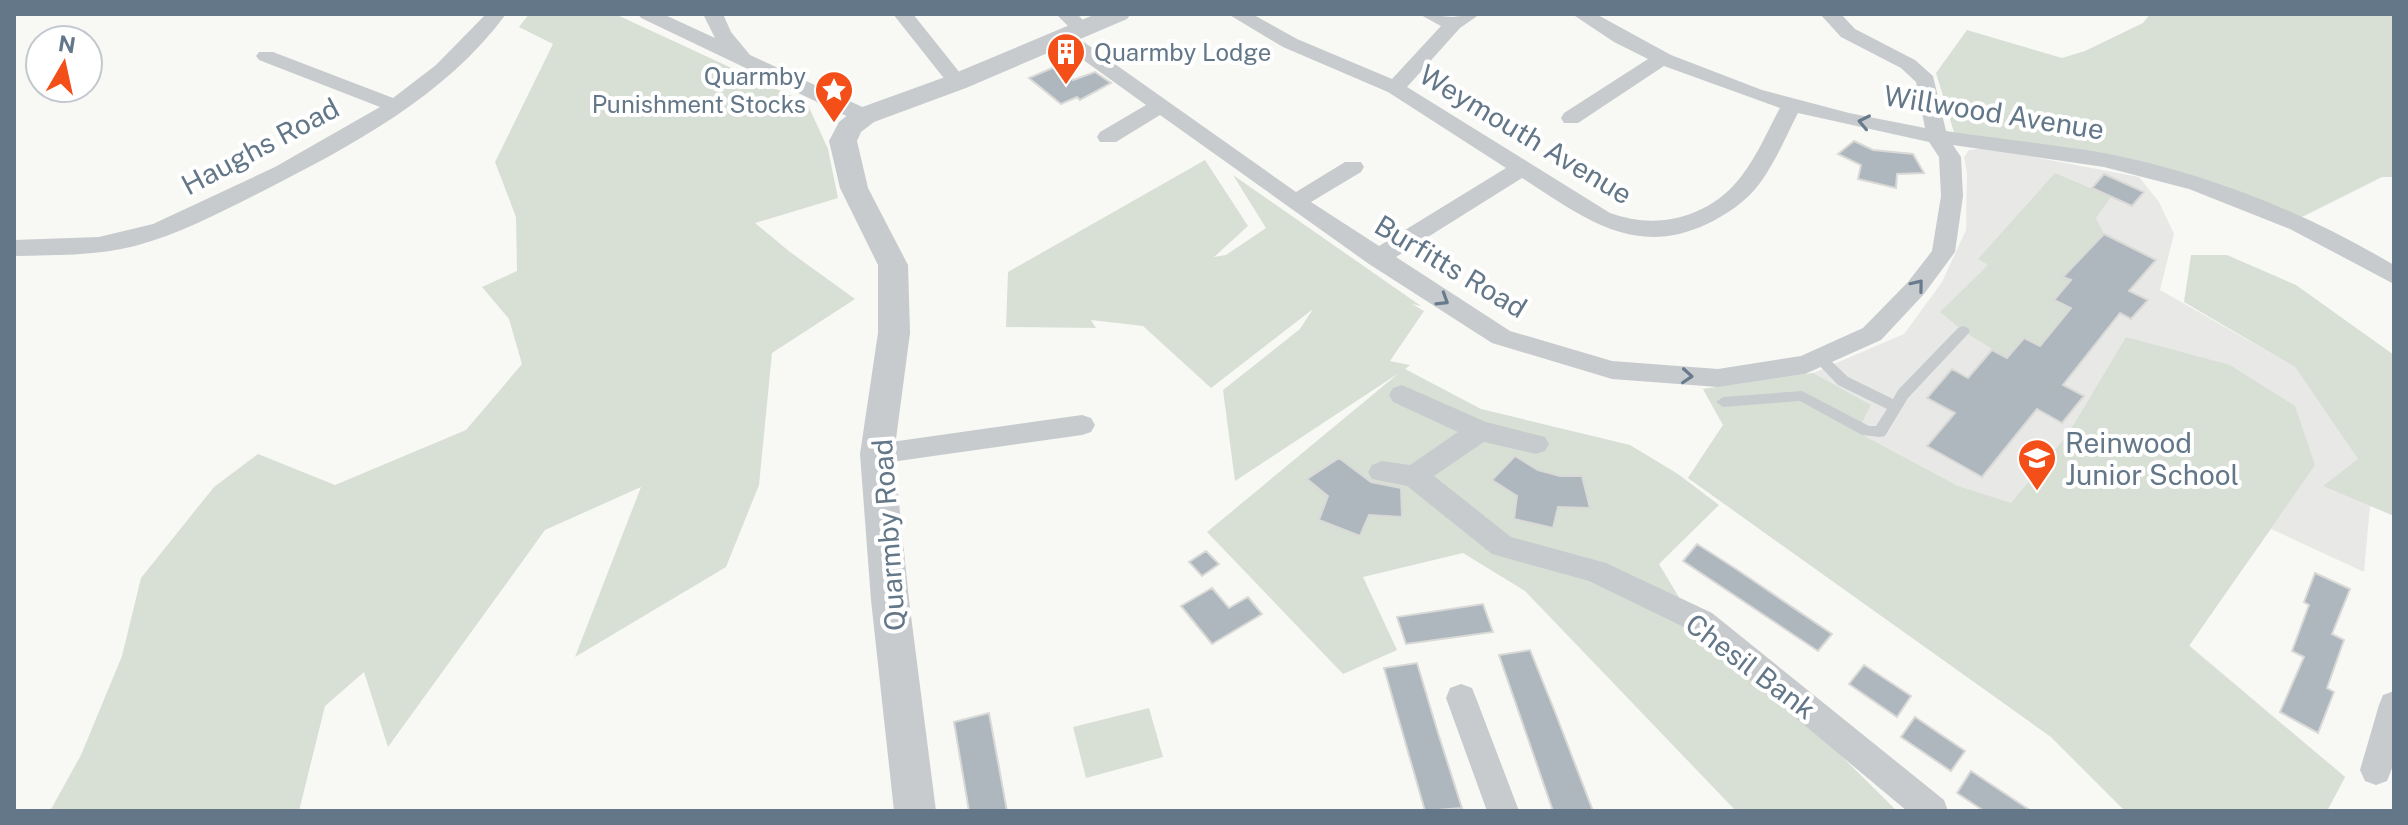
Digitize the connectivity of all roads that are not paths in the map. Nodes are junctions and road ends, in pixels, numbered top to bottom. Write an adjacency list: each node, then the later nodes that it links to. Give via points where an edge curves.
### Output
1 (496, 14): 17 (street, Haughs Road, via 438,77)
2 (648, 14): 14 (street)
3 (713, 14): 14 (street, via 736,51)
4 (903, 14): 15 (street)
5 (1118, 14): 11 (street)
6 (1238, 14): 16 (street, Weymouth Avenue, via 1290,43)
7 (1429, 14): 10 (street)
8 (1582, 14): 13 (street, Willwood Avenue)
9 (1830, 14): 23 (street, Burfitts Road, via 1848,33 1908,64 1926,80)
10 (1462, 19): 16 (street)
11 (1071, 27): 15 (street); 18 (street, Burfitts Road)
12 (266, 56): 17 (street)
13 (1662, 59): 19 (street, Willwood Avenue); 20 (street)
14 (782, 79): 21 (street)
15 (957, 82): 21 (street)
16 (1395, 88): 25 (street, Weymouth Avenue)
17 (396, 106): 27 (street, Haughs Road, via 297,164 146,235)
18 (1160, 106): 22 (street); 26 (street, Burfitts Road)
19 (1791, 107): 23 (street, Willwood Avenue, one-way to 19); 25 (street, Weymouth Avenue, via 1751,180 1716,211 1679,228 1631,229)
20 (1571, 118)
21 (857, 122): 38 (street, Quarmby Road, via 843,141 854,188 893,265 894,333)
22 (1108, 137)
23 (1937, 137): 29 (street, Willwood Avenue, via 2079,155 2218,190 2294,221); 31 (street, Burfitts Road, one-way to 23, via 1872,334 1943,252 1951,170 1950,157)
24 (1353, 167): 26 (street)
25 (1520, 169): 28 (street)
26 (1295, 202): 28 (street, Burfitts Road)
27 (14, 248)
28 (1377, 258): 31 (street, Burfitts Road, one-way to 31, via 1501,337 1612,370 1718,378)
29 (2394, 276)
30 (1963, 331): 34 (lane)
31 (1820, 358): 34 (lane, via 1843,381)
32 (1402, 395): 36 (street)
33 (1723, 402): 34 (lane, via 1802,396 1874,433)
34 (1896, 407)
35 (1082, 425): 38 (street)
36 (1480, 431): 37 (street); 40 (street)
37 (1536, 444)
38 (877, 454): 44 (street, Quarmby Road)
39 (1382, 472): 40 (street)
40 (1414, 476): 46 (street, Chesil Bank, via 1502,546 1596,571 1702,622)
41 (1461, 698): 45 (street)
42 (2394, 705): 43 (street)
43 (2376, 770)
44 (915, 811)
45 (1503, 811)
46 (1932, 811)

